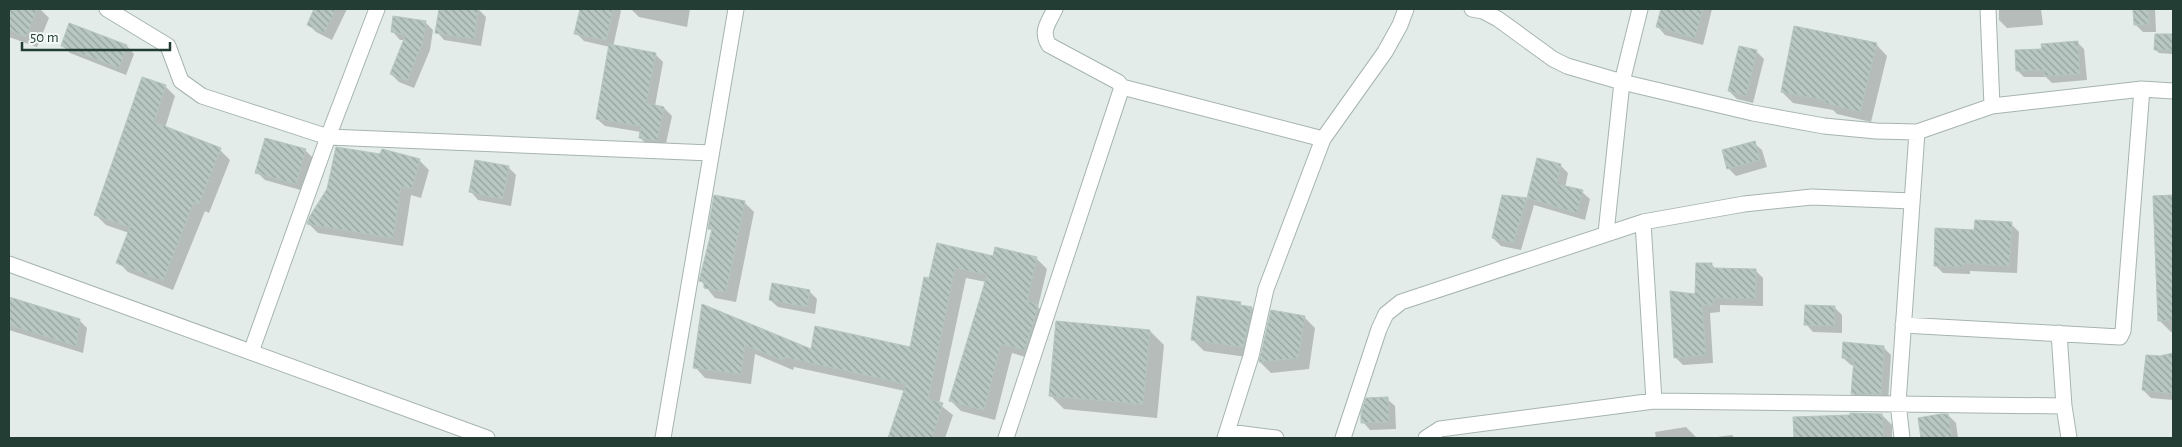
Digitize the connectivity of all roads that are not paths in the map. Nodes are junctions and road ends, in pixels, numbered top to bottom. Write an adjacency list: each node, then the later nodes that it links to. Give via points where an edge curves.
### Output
1 (107, 9): 15 (street, via 168,46 181,81 202,96)
2 (377, 9): 15 (street)
3 (736, 9): 17 (street)
4 (1055, 9): 10 (street, via 1044,32 1049,45)
5 (1406, 9): 16 (street, via 1385,52)
6 (1472, 9): 9 (street, via 1498,19 1553,59)
7 (1640, 9): 9 (street)
8 (1988, 9): 13 (street)
9 (1622, 82): 14 (street, via 1824,126); 20 (street)
10 (1122, 87): 16 (street); 31 (street)
11 (2142, 89): 12 (street); 13 (street); 23 (street, via 2123,331 2114,338)
12 (2173, 91)
13 (1992, 106): 14 (street)
14 (1917, 132): 18 (street)
15 (328, 137): 17 (street); 24 (street)
16 (1324, 139): 28 (street, via 1266,289 1251,356)
17 (711, 152): 30 (street)
18 (1912, 201): 19 (street, via 1812,197 1744,204); 22 (street)
19 (1643, 222): 20 (street); 25 (street)
20 (1606, 233): 33 (street, via 1401,302 1386,314 1379,329)
21 (9, 264): 24 (street)
22 (1903, 325): 23 (street); 26 (street)
23 (2059, 333): 27 (street)
24 (251, 352): 29 (street)
25 (1654, 401): 26 (street); 34 (street, via 1440,430)
26 (1898, 403): 27 (street); 35 (street)
27 (2064, 406): 36 (street)
28 (1227, 435): 32 (street)
29 (487, 438)
30 (663, 438)
31 (1006, 438)
32 (1276, 438)
33 (1343, 438)
34 (1426, 438)
35 (1902, 438)
36 (2068, 438)

